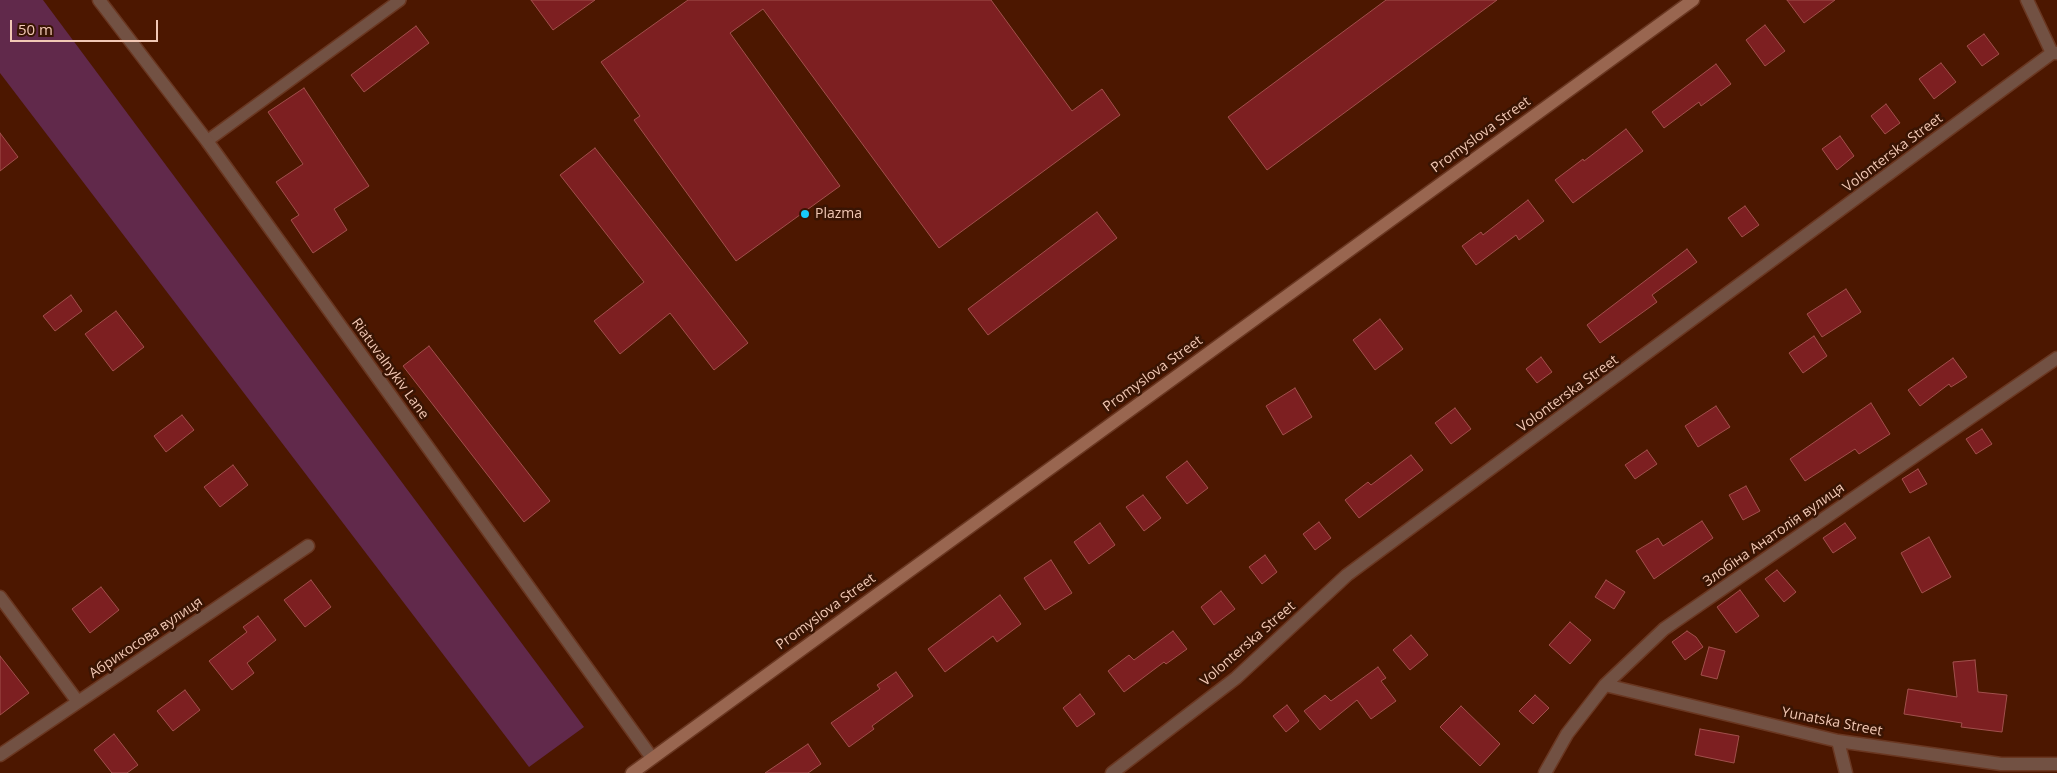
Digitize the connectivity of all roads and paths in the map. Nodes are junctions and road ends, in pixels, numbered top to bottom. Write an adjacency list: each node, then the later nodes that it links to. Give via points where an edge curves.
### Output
1 (98, 0): 6 (street, Riatuvalnykiv Lane)
2 (400, 0): 6 (lane)
3 (1693, 0): 14 (street, Promyslova Street)
4 (2027, 0): 5 (street)
5 (2054, 53): 17 (street, Volonterska Street, via 1347,575 1236,678)
6 (207, 141): 14 (street, Riatuvalnykiv Lane)
7 (2057, 358): 10 (street, Злобіна Анатолія вулиця, via 1664,629)
8 (308, 546): 11 (street, Абрикосова вулиця)
9 (0, 597): 11 (street)
10 (1605, 685): 12 (street, Yunatska Street); 18 (street, Злобіна Анатолія вулиця, via 1567,734)
11 (78, 702): 13 (street, Абрикосова вулиця)
12 (1838, 741): 15 (street, Yunatska Street, via 2002,764); 19 (street)
13 (0, 755)
14 (652, 758): 16 (street, Promyslova Street)
15 (2057, 764)
16 (632, 773)
17 (1112, 773)
18 (1544, 773)
19 (1846, 773)

